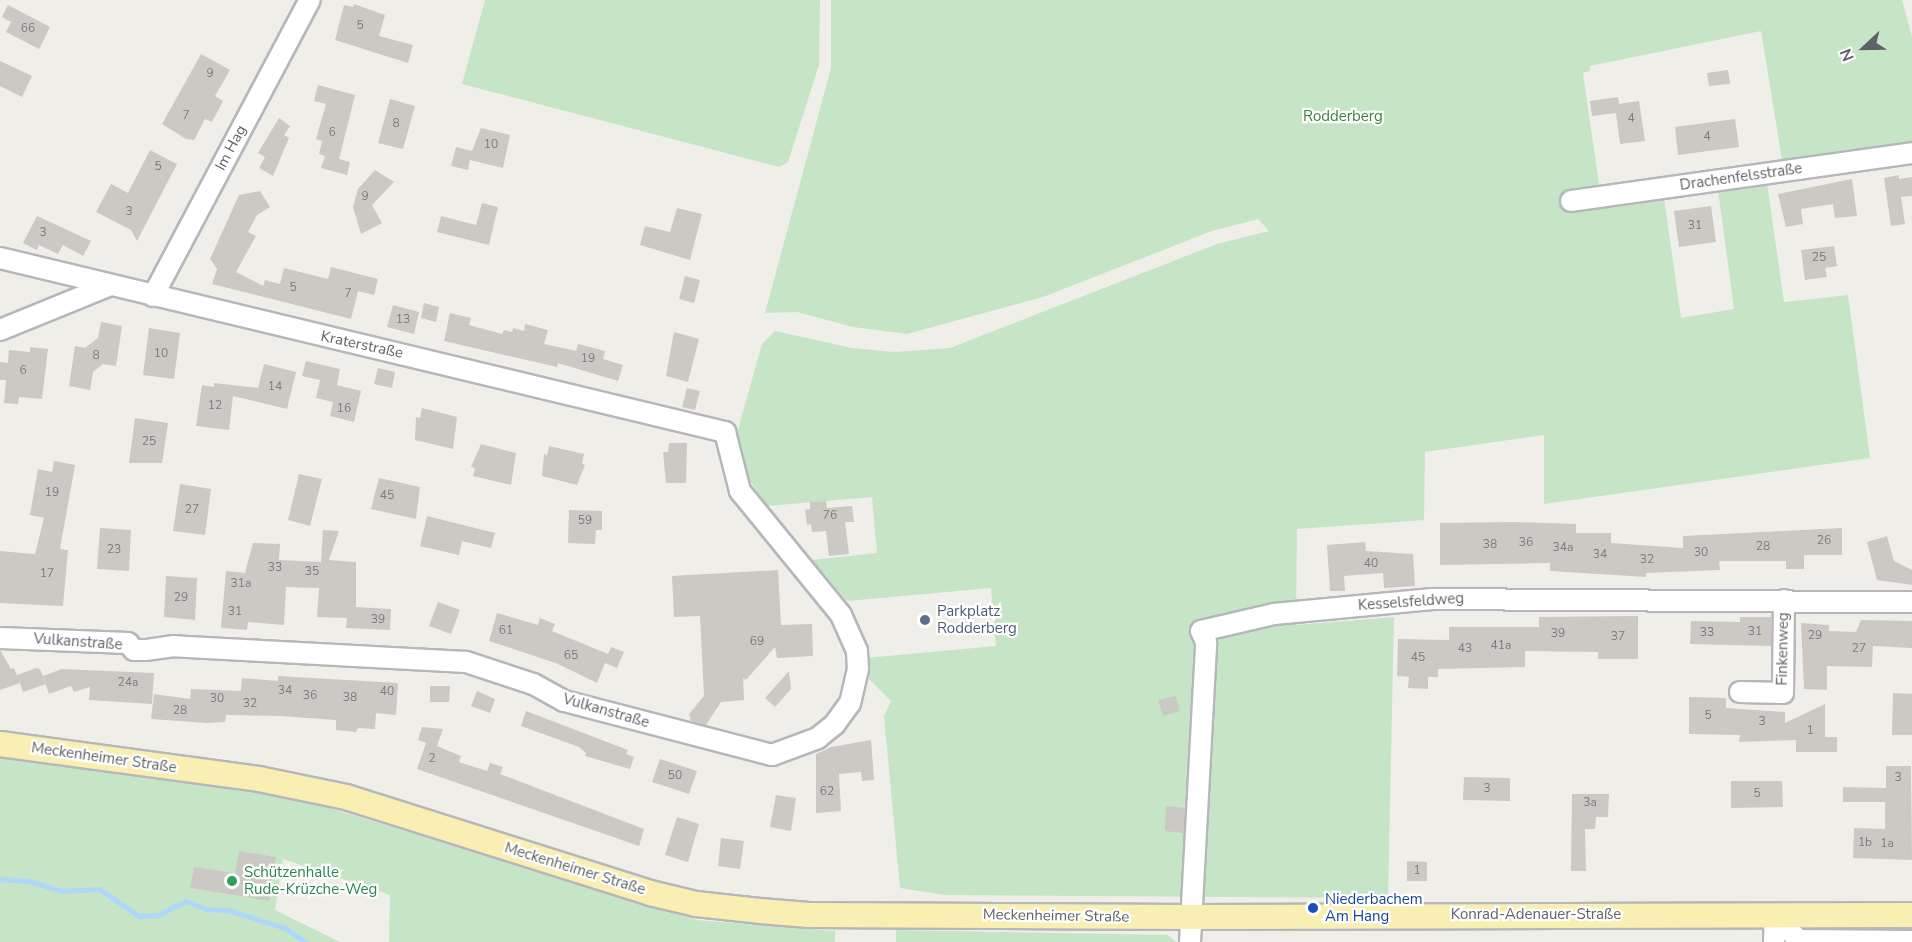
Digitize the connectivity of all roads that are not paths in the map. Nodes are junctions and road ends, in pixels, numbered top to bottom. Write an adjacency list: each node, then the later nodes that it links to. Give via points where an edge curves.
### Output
1 (310, 0): 6 (street, Im Hag)
2 (1912, 153): 3 (street, Drachenfelsstraße)
3 (1571, 201)
4 (0, 258): 5 (street, Kraterstraße)
5 (111, 285): 6 (street, Kraterstraße); 7 (street)
6 (153, 296): 8 (street, Kraterstraße)
7 (0, 330)
8 (725, 432): 11 (street, Vulkanstraße, via 740,491 841,615 857,651 856,687 850,703 836,724 797,748 772,755 737,749 564,702 533,684 466,662 174,646 145,650 107,642)
9 (1784, 600): 10 (street, Kesselsfeldweg); 12 (street, Finkenweg, via 1783,693); 17 (street, Kesselsfeldweg, via 1432,599 1265,615 1201,631 1206,642)
10 (1912, 602)
11 (0, 638)
12 (1740, 692)
13 (0, 744): 16 (main road, Meckenheimer Straße, via 259,779 346,797 696,904 809,915)
14 (1775, 915): 15 (main road, Konrad-Adenauer-Straße); 17 (main road, Konrad-Adenauer-Straße); 18 (street, via 1798,940); 20 (street)
15 (1912, 915)
16 (1161, 917): 17 (main road, Konrad-Adenauer-Straße)
17 (1189, 917): 19 (street)
18 (1912, 941)
19 (1190, 942)
20 (1774, 942)

